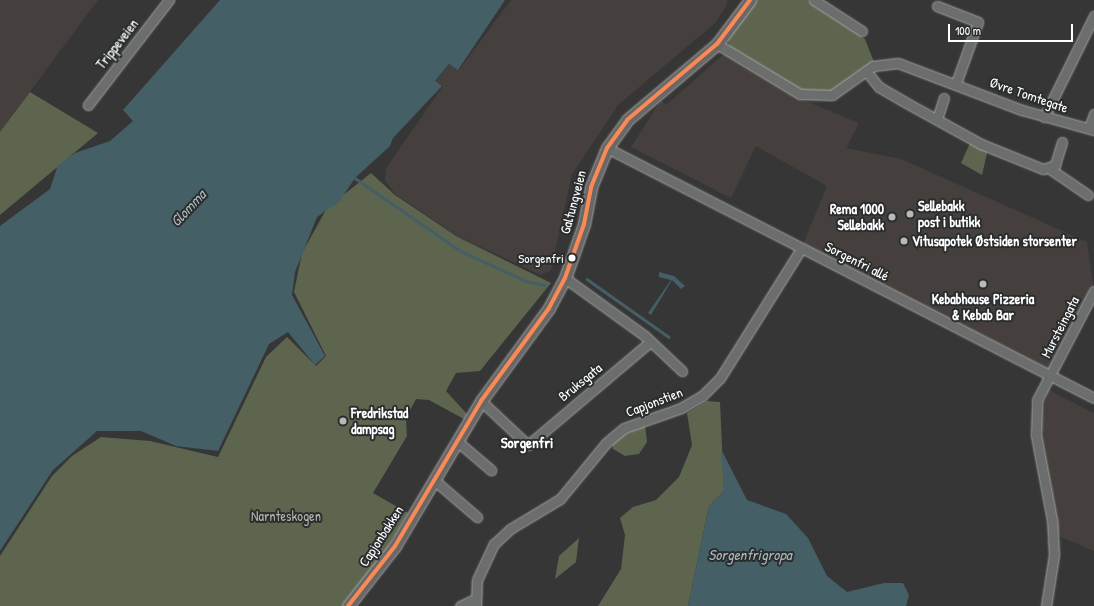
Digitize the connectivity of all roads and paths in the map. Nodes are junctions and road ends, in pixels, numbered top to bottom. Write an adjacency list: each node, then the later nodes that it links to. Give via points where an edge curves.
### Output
1 (169, 0): 12 (street, Trippeveien)
2 (750, 0): 8 (main road, Galtungveien)
3 (814, 0): 4 (street)
4 (824, 2): 7 (street)
5 (937, 6): 10 (street, via 978,22)
6 (1094, 16): 14 (street)
7 (862, 31)
8 (717, 44): 9 (street, Øvre Tomtegate, via 754,69 806,95 832,95); 18 (main road, Galtungveien, via 627,120)
9 (866, 72): 10 (street, Øvre Tomtegate, via 873,66 898,63); 15 (street, via 879,87)
10 (956, 83): 14 (street, Øvre Tomtegate)
11 (944, 98): 15 (street)
12 (88, 105)
13 (1094, 114): 16 (street)
14 (1044, 117): 16 (street, Øvre Tomtegate)
15 (937, 119): 19 (street, via 981,144)
16 (1092, 129)
17 (1062, 142): 19 (street, via 1057,161)
18 (608, 148): 21 (street, Sorgenfri allé); 22 (main road, Galtungveien, via 591,187 584,224)
19 (1050, 169): 20 (street)
20 (1088, 195)
21 (801, 248): 26 (street, Sorgenfri allé); 33 (street, Capjonstien, via 720,378 693,403 624,428 611,438 560,499 502,535 480,568)
22 (565, 278): 24 (street); 28 (main road, Galtungveien, via 549,308)
23 (1094, 291): 26 (street, Mursteingata)
24 (650, 342): 25 (street); 28 (street, Bruksgata, via 528,445)
25 (682, 371)
26 (1050, 376): 27 (street, Sorgenfri allé); 36 (street, Mursteingata, via 1036,408 1054,555)
27 (1094, 398)
28 (481, 401): 29 (main road, Galtungveien)
29 (457, 440): 30 (street); 31 (main road, Galtungveien)
30 (491, 470)
31 (434, 480): 32 (street); 34 (main road, Capjonbakken, via 395,546)
32 (477, 517)
33 (475, 603): 35 (street, Capjonstien)
34 (348, 606)
35 (460, 606)
36 (1046, 606)

